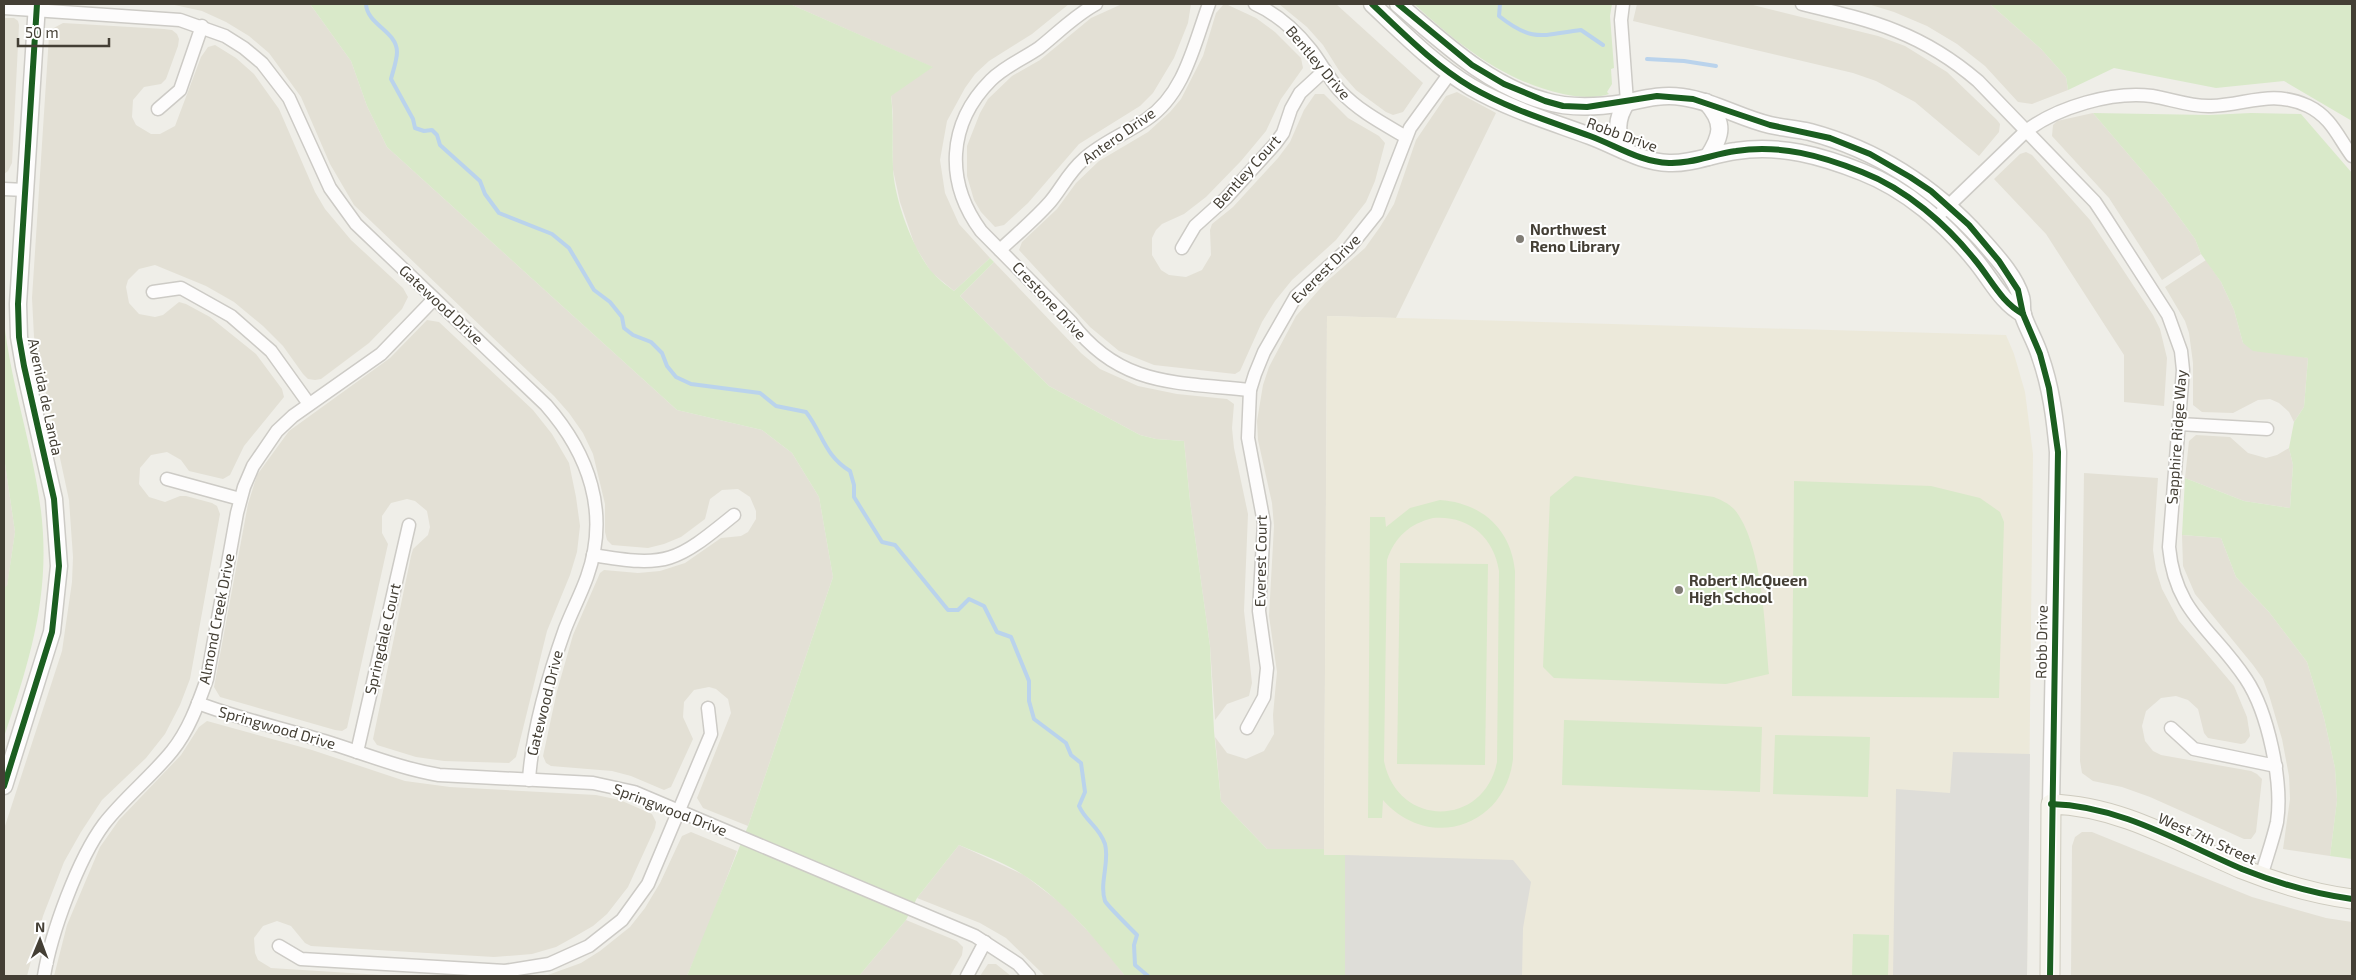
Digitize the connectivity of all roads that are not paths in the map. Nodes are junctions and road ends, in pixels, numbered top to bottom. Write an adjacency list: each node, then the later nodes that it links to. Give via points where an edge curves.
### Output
1 (1096, 4): 27 (street, Crestone Drive, via 992,79 971,108 958,138 960,194 970,216)
2 (1209, 4): 27 (street, Antero Drive, via 1194,52 1165,103 1147,120 1104,144 1081,162 1048,204)
3 (1255, 4): 12 (street, Bentley Drive, via 1279,18 1296,34)
4 (1372, 4): 13 (street, Robb Drive)
5 (1398, 4): 14 (street, Robb Drive, via 1472,65 1525,94 1563,106)
6 (1623, 4): 14 (street, via 1621,20)
7 (1802, 4): 17 (street, Sapphire Ridge Way, via 1885,25 1934,48 1978,81)
8 (37, 6): 9 (street, Gatewood Drive); 10 (street, Gatewood Drive); 23 (street, Avenida de Landa)
9 (4, 8)
10 (134, 10): 11 (street, Gatewood Drive)
11 (202, 26): 16 (street, via 180,90); 29 (street, Gatewood Drive, via 244,48 276,79 290,98 342,208)
12 (1324, 70): 18 (street, Bentley Drive, via 1351,102); 26 (street, Bentley Court, via 1300,93 1275,144 1226,198 1194,226)
13 (1450, 73): 18 (street, Everest Drive); 19 (street, Robb Drive, via 1518,111)
14 (1627, 102): 15 (street, Robb Drive, via 1668,96); 19 (street, via 1620,113 1618,131)
15 (1706, 102): 21 (street, via 1718,119 1720,128); 24 (street, Robb Drive, via 1754,120 1846,144 1898,169)
16 (158, 109)
17 (2026, 131): 20 (street, via 2053,113 2069,107 2132,95 2208,106 2282,98 2309,106 2324,116 2339,133); 24 (street); 33 (street, Sapphire Ridge Way, via 2095,202 2168,314 2181,351 2183,370)
18 (1406, 137): 31 (street, Everest Drive, via 1376,213 1349,248 1296,296 1264,352)
19 (1625, 151): 21 (street, Robb Drive, via 1645,160 1666,163)
20 (2352, 156)
21 (1708, 157): 25 (street, Robb Drive, via 1765,149 1820,157 1884,183)
22 (4, 189): 23 (street)
23 (25, 190): 47 (street, Avenida de Landa, via 19,337 54,499 59,566 52,632)
24 (1949, 206): 25 (street); 30 (street, Robb Drive, via 1988,246 2010,277 2021,297)
25 (1936, 219): 30 (street, Robb Drive, via 1976,262 2007,303)
26 (1182, 248)
27 (1000, 250): 31 (street, Crestone Drive, via 1082,337 1121,367 1154,380)
28 (153, 292): 32 (street, via 181,288 231,316 271,351)
29 (434, 299): 32 (street, Almond Creek Drive, via 381,354); 39 (street, Gatewood Drive, via 546,405 572,438 586,465 592,488 596,519)
30 (2023, 314): 48 (street, Robb Drive, via 2050,388 2058,452)
31 (1250, 390): 42 (street, Everest Court, via 1248,438 1264,523 1260,611 1267,668 1264,697)
32 (310, 404): 36 (street, Almond Creek Drive, via 282,426 264,448)
33 (2179, 424): 34 (street); 45 (street, Sapphire Ridge Way, via 2169,547 2175,583 2193,615 2254,693)
34 (2267, 429)
35 (166, 479): 36 (street)
36 (240, 499): 40 (street, Almond Creek Drive, via 207,679)
37 (734, 515): 39 (street, via 698,544 666,559 631,562)
38 (409, 525): 44 (street, Springdale Court)
39 (593, 555): 46 (street, Gatewood Drive, via 588,576 565,629 532,742)
40 (198, 703): 44 (street, Springwood Drive); 55 (street, Almond Creek Drive, via 173,750 118,807 90,848 53,936)
41 (708, 708): 49 (street, via 711,734)
42 (1246, 728)
43 (2171, 728): 45 (street, via 2194,749)
44 (357, 752): 46 (street, Springwood Drive, via 413,771)
45 (2276, 766): 50 (street, Sapphire Ridge Way, via 2276,822)
46 (529, 780): 49 (street, Springwood Drive, via 614,787)
47 (4, 786)
48 (2051, 804): 50 (main road, West 7th Street, via 2087,806 2121,816); 58 (main road, Robb Drive)
49 (680, 811): 52 (street, Springwood Drive); 54 (street, via 648,884 636,903 606,934 569,957 549,964)
50 (2261, 876): 51 (main road, West 7th Street, via 2306,890)
51 (2352, 899)
52 (985, 942): 56 (street); 57 (street, Springwood Drive, via 1018,964)
53 (279, 946): 54 (street, via 300,959)
54 (471, 973)
55 (44, 976)
56 (967, 976)
57 (1028, 976)
58 (2050, 976)

